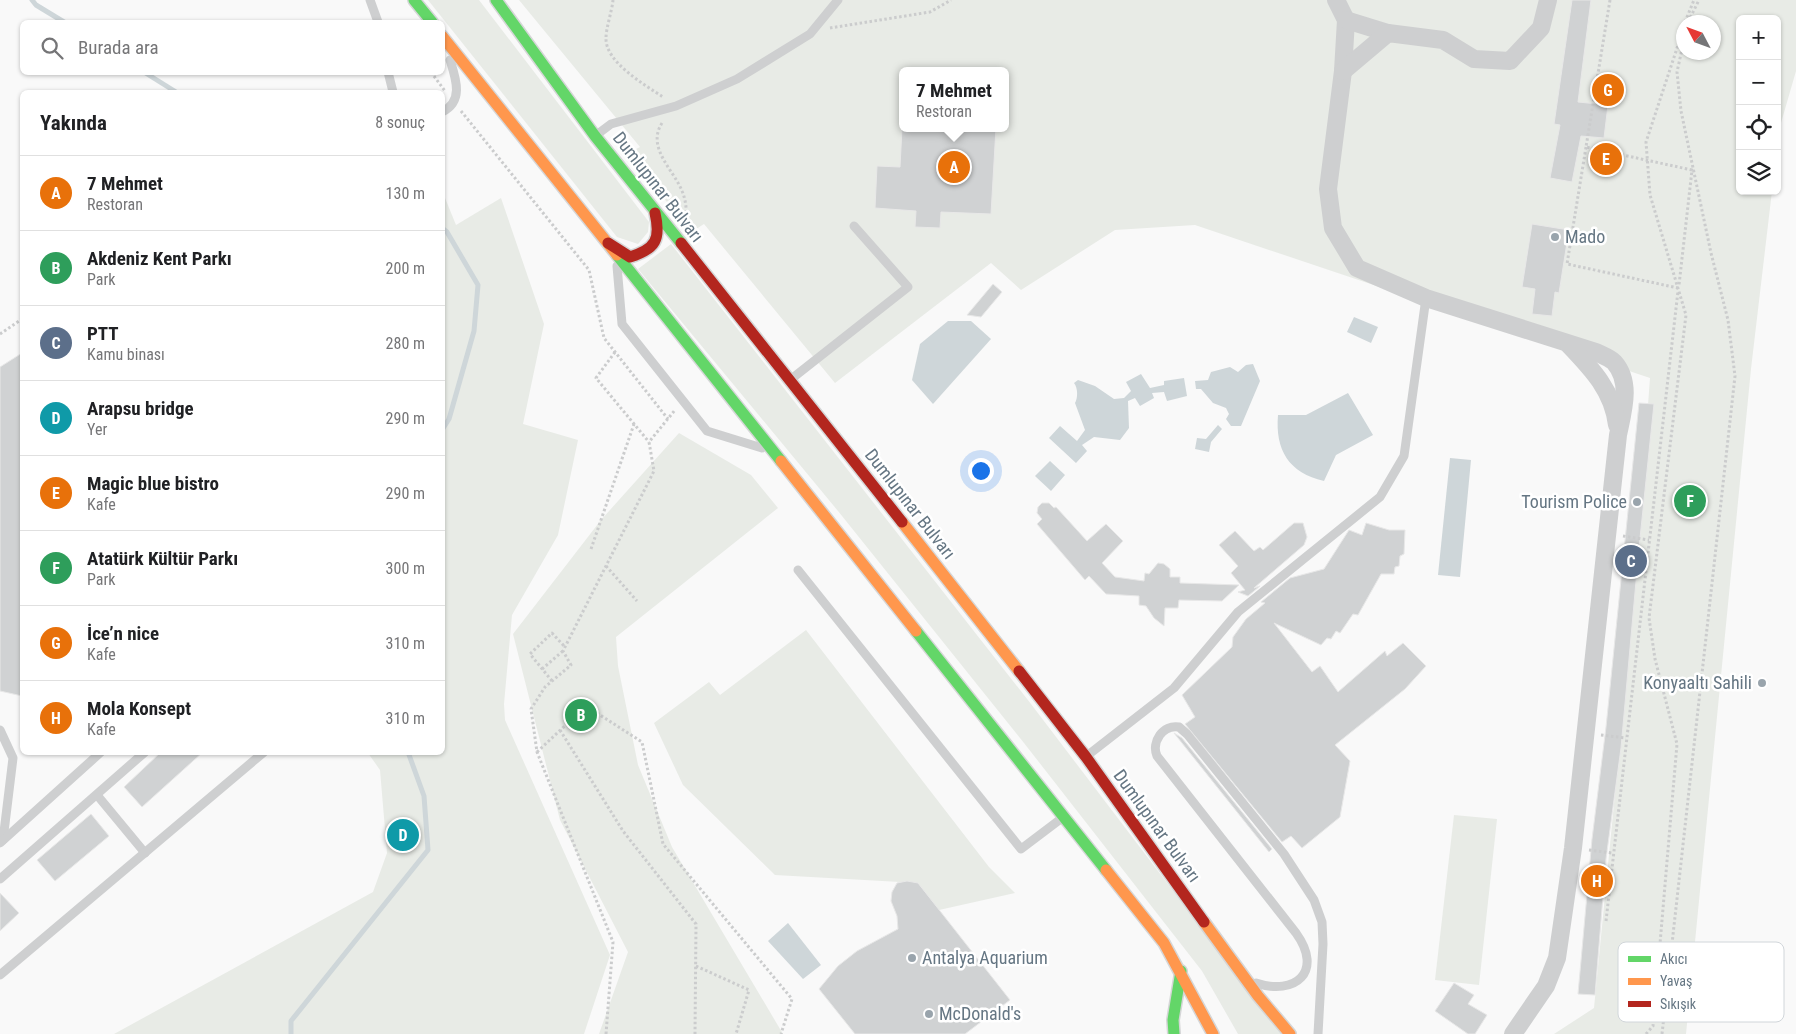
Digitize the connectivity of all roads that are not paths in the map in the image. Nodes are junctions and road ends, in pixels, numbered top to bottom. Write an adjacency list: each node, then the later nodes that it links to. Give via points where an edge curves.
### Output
1 (370, 0): 7 (lane)
2 (414, 0): 8 (main road)
3 (496, 0): 17 (main road, Dumlupınar Bulvarı)
4 (838, 0): 17 (lane, via 810,34 737,79 676,106 612,124)
5 (1336, 0): 9 (street)
6 (1548, 0): 10 (street, via 1541,28 1510,61 1474,58 1442,40)
7 (377, 20)
8 (430, 20)
9 (1346, 20): 10 (street); 13 (street)
10 (1388, 33): 13 (street)
11 (445, 41): 20 (main road)
12 (445, 46): 16 (lane, via 457,92 455,103)
13 (1343, 71): 22 (street, via 1328,189 1333,228 1357,268)
14 (389, 75): 15 (lane)
15 (392, 90)
16 (445, 110)
17 (595, 136): 18 (main road, Dumlupınar Bulvarı)
18 (655, 213): 20 (main road, via 659,228 657,240 647,252 630,257); 23 (main road, Dumlupınar Bulvarı)
19 (854, 226): 23 (lane, via 908,287)
20 (606, 242): 21 (main road)
21 (616, 256): 24 (main road); 24 (lane, via 622,324 707,431)
22 (1426, 298): 30 (lane, via 1404,456 1380,497 1238,612 1174,688); 43 (street, via 1568,345 1595,371 1615,408 1618,435 1608,534 1573,848 1557,958 1546,986)
23 (790, 380): 30 (main road, Dumlupınar Bulvarı)
24 (773, 452): 32 (main road)
25 (798, 570): 32 (lane, via 1022,849)
26 (0, 730): 33 (lane, via 12,758)
27 (98, 755): 33 (lane)
28 (142, 755): 31 (lane)
29 (260, 755): 34 (lane)
30 (1086, 757): 38 (main road, Dumlupınar Bulvarı)
31 (97, 795): 34 (lane); 35 (lane)
32 (1064, 816): 36 (main road, via 1164,943)
33 (2, 841)
34 (146, 853): 37 (lane)
35 (0, 879)
36 (1181, 970): 39 (main road, via 1173,1020); 40 (main road)
37 (0, 975)
38 (1244, 977): 41 (main road, Dumlupınar Bulvarı); 42 (lane, via 1270,987 1297,981 1308,965 1307,951 1291,926 1157,756 1154,745 1168,728 1175,726 1187,734 1278,846 1314,900 1322,922 1323,944)
39 (1174, 1034)
40 (1213, 1034)
41 (1290, 1034)
42 (1318, 1034)
43 (1513, 1034)

